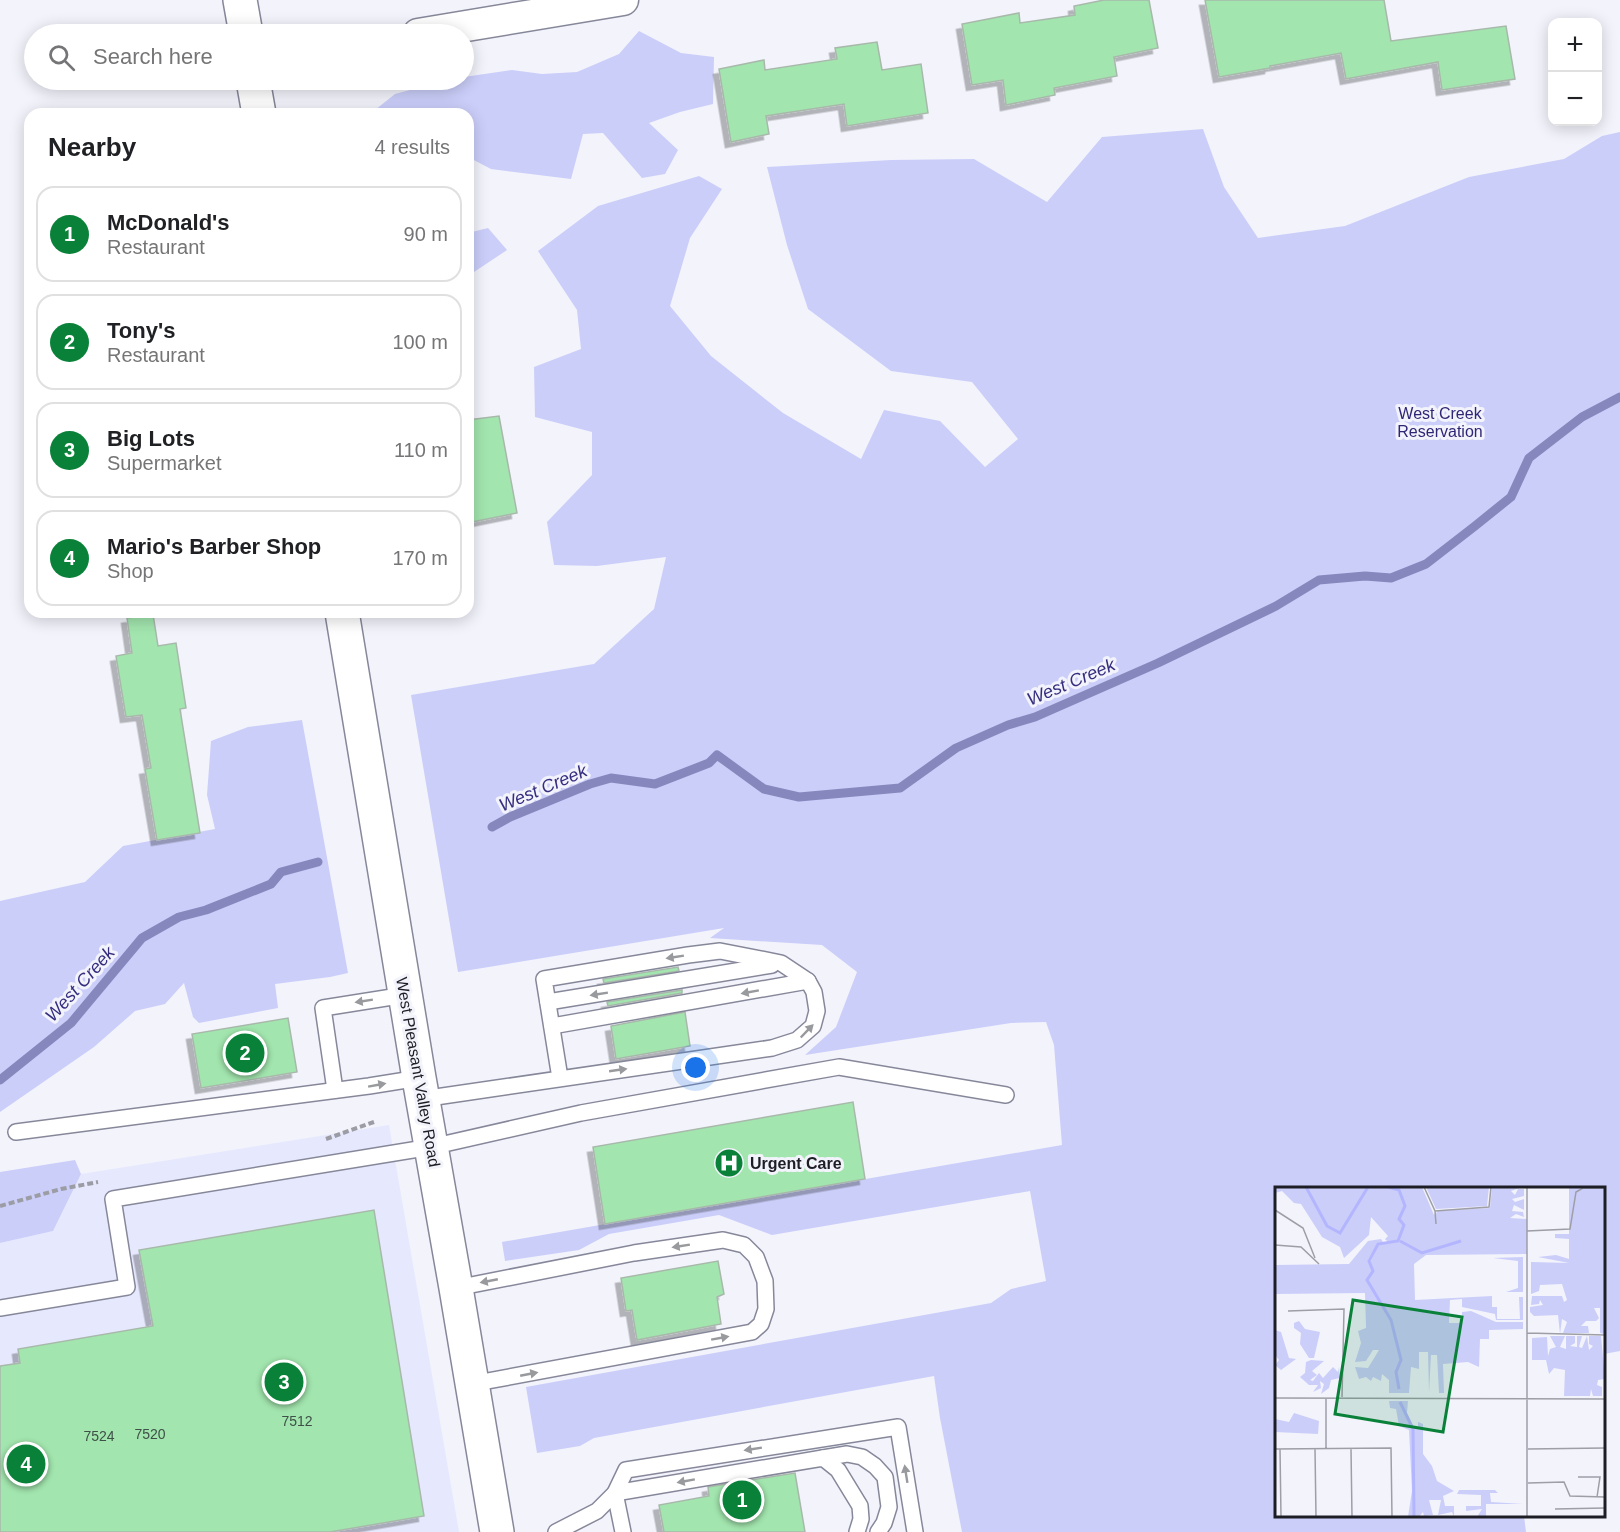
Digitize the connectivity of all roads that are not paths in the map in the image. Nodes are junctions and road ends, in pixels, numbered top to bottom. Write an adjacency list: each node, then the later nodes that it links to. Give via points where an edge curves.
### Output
1 (240, 0): 3 (main road)
2 (623, 0): 4 (street)
3 (244, 24)
4 (474, 25)
5 (255, 90): 6 (main road)
6 (258, 108)
7 (343, 618): 10 (main road, West Pleasant Valley Road)
8 (781, 963): 9 (lane); 11 (lane, one-way to 11); 11 (lane, one-way to 11, via 720,951 555,977 544,979)
9 (808, 981): 12 (lane, one-way to 12); 13 (lane, one-way to 9, via 772,1048 797,1040 813,1026 817,1011)
10 (405, 995): 14 (main road, West Pleasant Valley Road); 15 (lane, one-way to 15, via 323,1008)
11 (549, 1002): 12 (lane)
12 (552, 1026): 13 (lane)
13 (561, 1078): 14 (lane)
14 (421, 1088): 15 (lane, one-way to 14); 18 (main road, West Pleasant Valley Road)
15 (335, 1090): 17 (lane)
16 (1006, 1095): 18 (lane, via 839,1067 581,1113)
17 (16, 1132)
18 (431, 1147): 19 (main road, West Pleasant Valley Road); 20 (lane, via 113,1199 127,1287)
19 (456, 1288): 21 (main road, West Pleasant Valley Road); 21 (lane, one-way to 19, via 752,1332 761,1324 766,1309 765,1281 756,1257 744,1245 723,1240)
20 (0, 1308)
21 (471, 1384): 24 (main road, West Pleasant Valley Road)
22 (823, 1458): 23 (lane, one-way to 23); 27 (lane, via 838,1470 860,1506); 28 (lane, via 847,1454 862,1457 885,1477 889,1507)
23 (615, 1493): 25 (lane, via 597,1511); 26 (lane); 29 (lane, one-way to 23, via 898,1426 626,1470)
24 (497, 1532)
25 (556, 1532)
26 (623, 1532)
27 (857, 1532)
28 (878, 1532)
29 (915, 1532)

